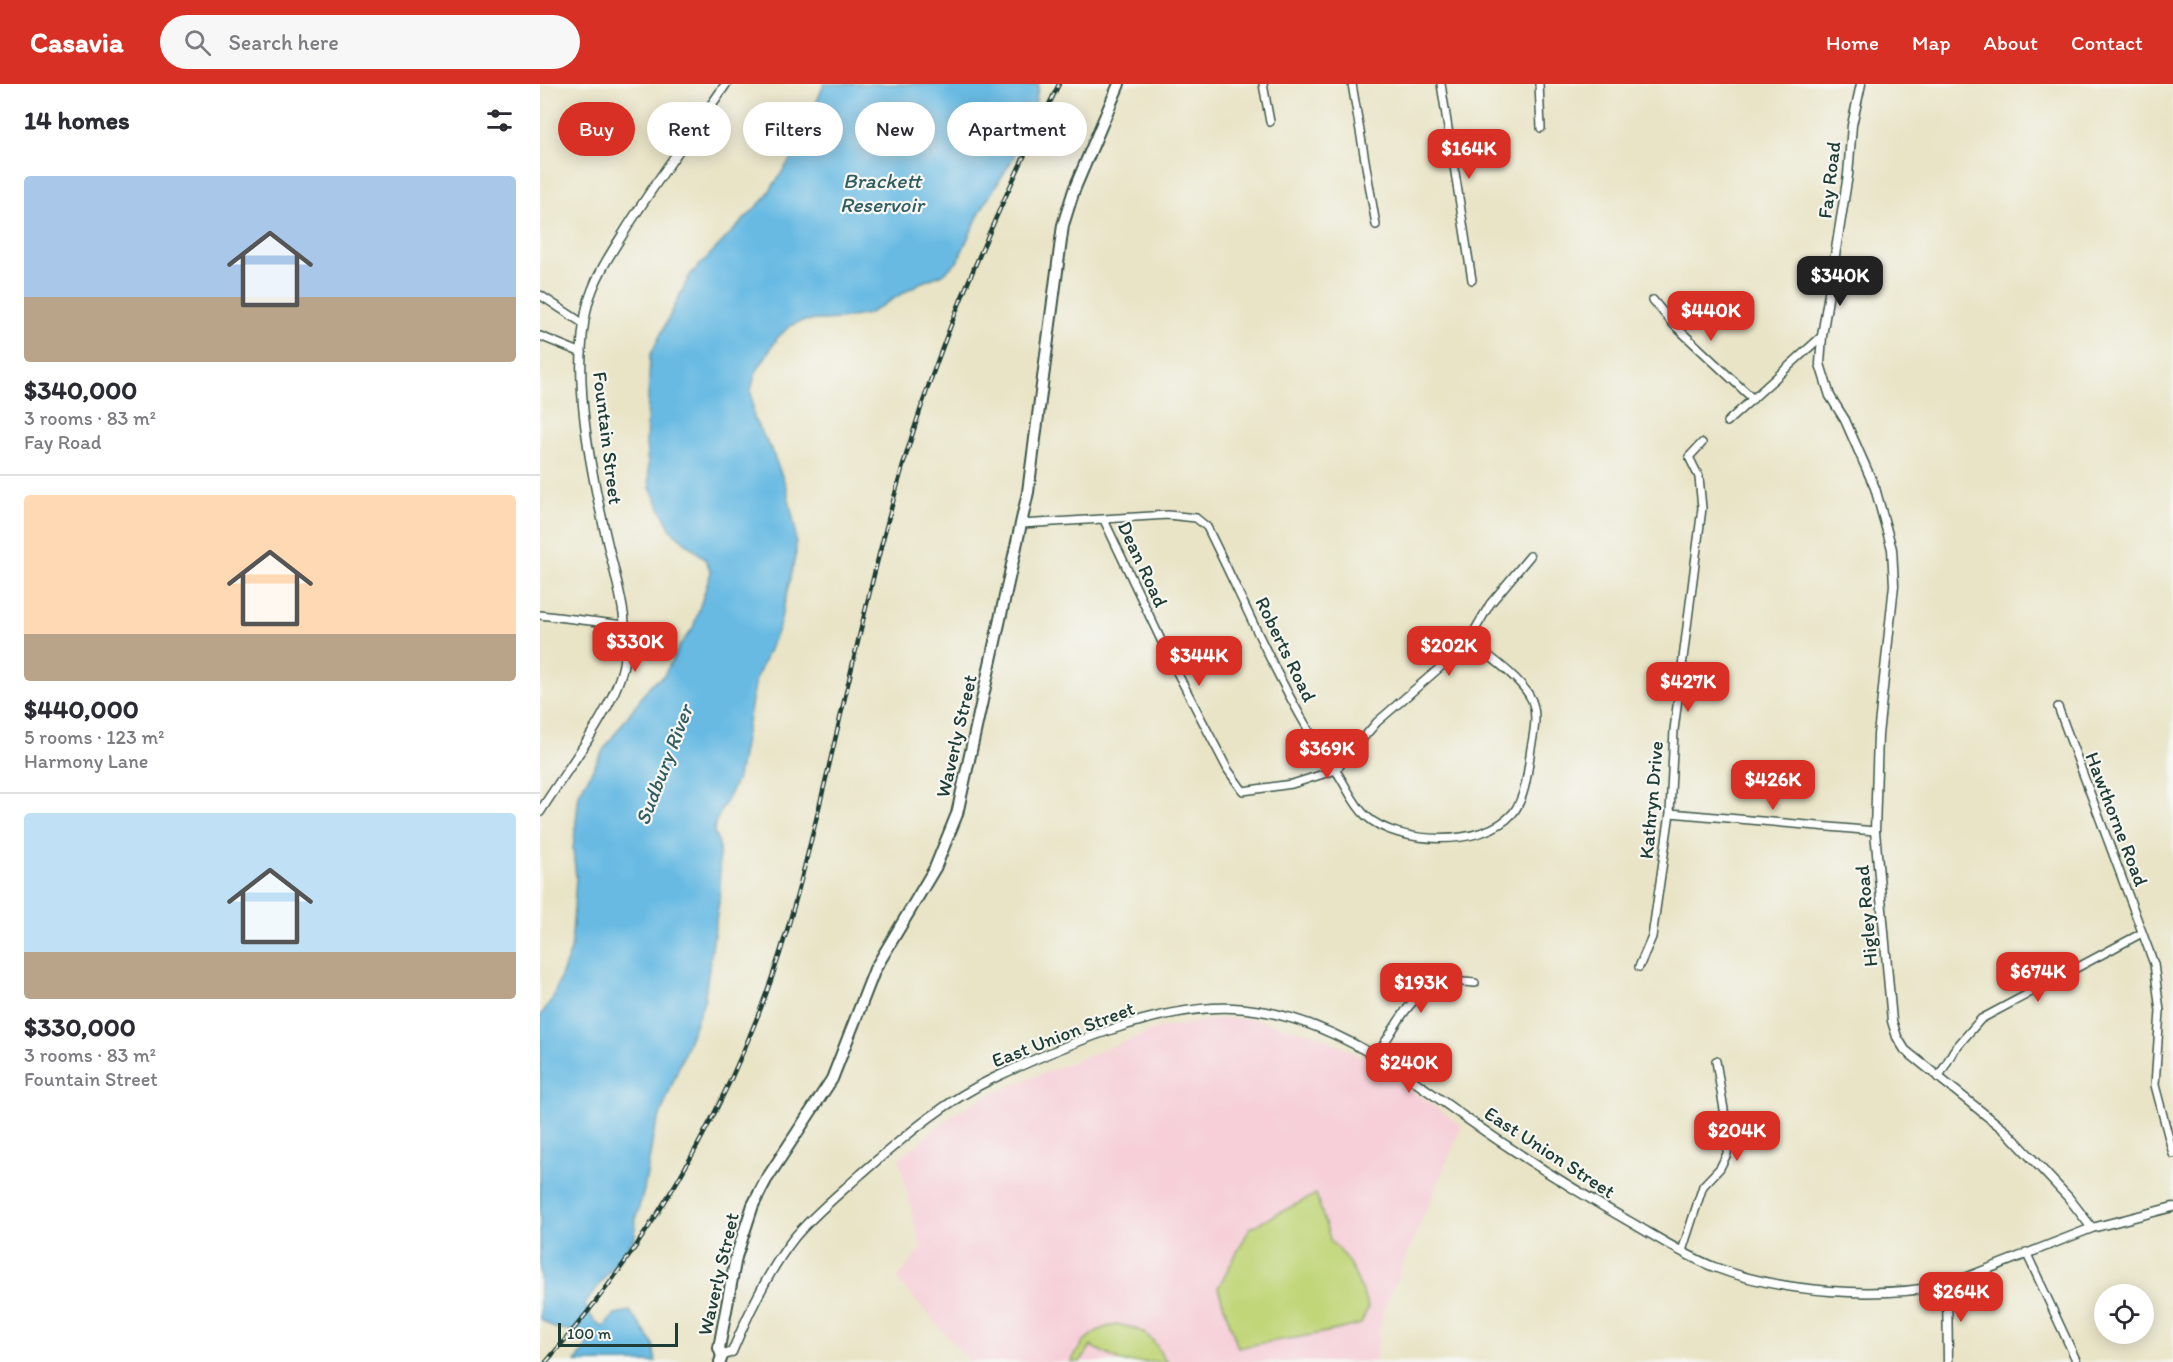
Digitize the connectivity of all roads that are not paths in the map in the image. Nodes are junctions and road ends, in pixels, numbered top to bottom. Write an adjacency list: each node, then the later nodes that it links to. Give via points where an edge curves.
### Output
1 (726, 84): 14 (street, Fountain Street, via 614,249 593,288)
2 (1119, 84): 23 (main road, Waverly Street, via 1063,225 1033,462)
3 (1263, 84): 8 (street)
4 (1352, 84): 10 (street)
5 (1441, 84): 11 (street)
6 (1539, 84): 9 (street)
7 (1862, 84): 16 (street, Fay Road, via 1852,125 1848,175)
8 (1270, 122)
9 (1541, 128)
10 (1376, 225)
11 (1472, 280)
12 (540, 295): 14 (street)
13 (1653, 300): 18 (street)
14 (584, 324): 17 (street, Fountain Street)
15 (540, 336): 17 (street)
16 (1822, 336): 18 (street); 21 (street, Fay Road, via 1823,376 1859,449)
17 (582, 353): 26 (street, Fountain Street, via 591,468)
18 (1753, 399): 19 (street)
19 (1727, 422)
20 (1702, 443): 31 (street, Kathryn Drive, via 1689,457 1699,477 1702,508 1674,730)
21 (1885, 518): 32 (street, Higley Road, via 1894,585 1878,735)
22 (1104, 520): 23 (street, Roberts Road); 29 (street, Roberts Road, via 1185,516 1206,527 1290,696); 29 (street, Dean Road, via 1169,657 1237,786 1253,791)
23 (1021, 524): 45 (main road, Waverly Street, via 963,790 948,841 881,956 823,1095 753,1205 732,1275 719,1348)
24 (1530, 556): 27 (street, via 1490,604)
25 (540, 615): 26 (street)
26 (624, 625): 30 (street, Fountain Street, via 623,666 618,682)
27 (1469, 640): 29 (street, via 1377,722); 29 (street, Roberts Road, via 1522,687 1533,705 1527,772 1521,799 1513,813 1499,825 1476,834 1450,839 1404,834 1381,828 1364,815)
28 (2058, 707): 33 (street, Hawthorne Road)
29 (1336, 770)
30 (540, 812)
31 (1670, 813): 32 (street); 34 (street, Kathryn Drive, via 1652,937)
32 (1875, 831): 38 (street, Higley Road, via 1892,1021 1905,1050)
33 (2142, 933): 38 (street, via 1981,1019 1954,1050); 39 (street, Hawthorne Road, via 2159,989 2155,1085)
34 (1639, 967)
35 (1475, 983): 36 (street, via 1445,981 1426,989)
36 (1375, 1056): 42 (street, East Union Street, via 1522,1158); 45 (street, East Union Street, via 1329,1031 1289,1017 1218,1008 1146,1020 1006,1073 936,1111 795,1237 777,1262 732,1352)
37 (1716, 1060): 42 (street, via 1728,1134 1727,1154 1703,1186)
38 (1938, 1078): 41 (street, Higley Road, via 2008,1132)
39 (2173, 1154)
40 (2173, 1207): 41 (street, East Union Street)
41 (2092, 1228): 43 (street, East Union Street)
42 (1682, 1251): 44 (street, East Union Street, via 1715,1267 1791,1286 1884,1292)
43 (2026, 1252): 44 (street, East Union Street); 47 (street)
44 (1947, 1285): 46 (street)
45 (721, 1359)
46 (1948, 1362)
47 (2077, 1362)

